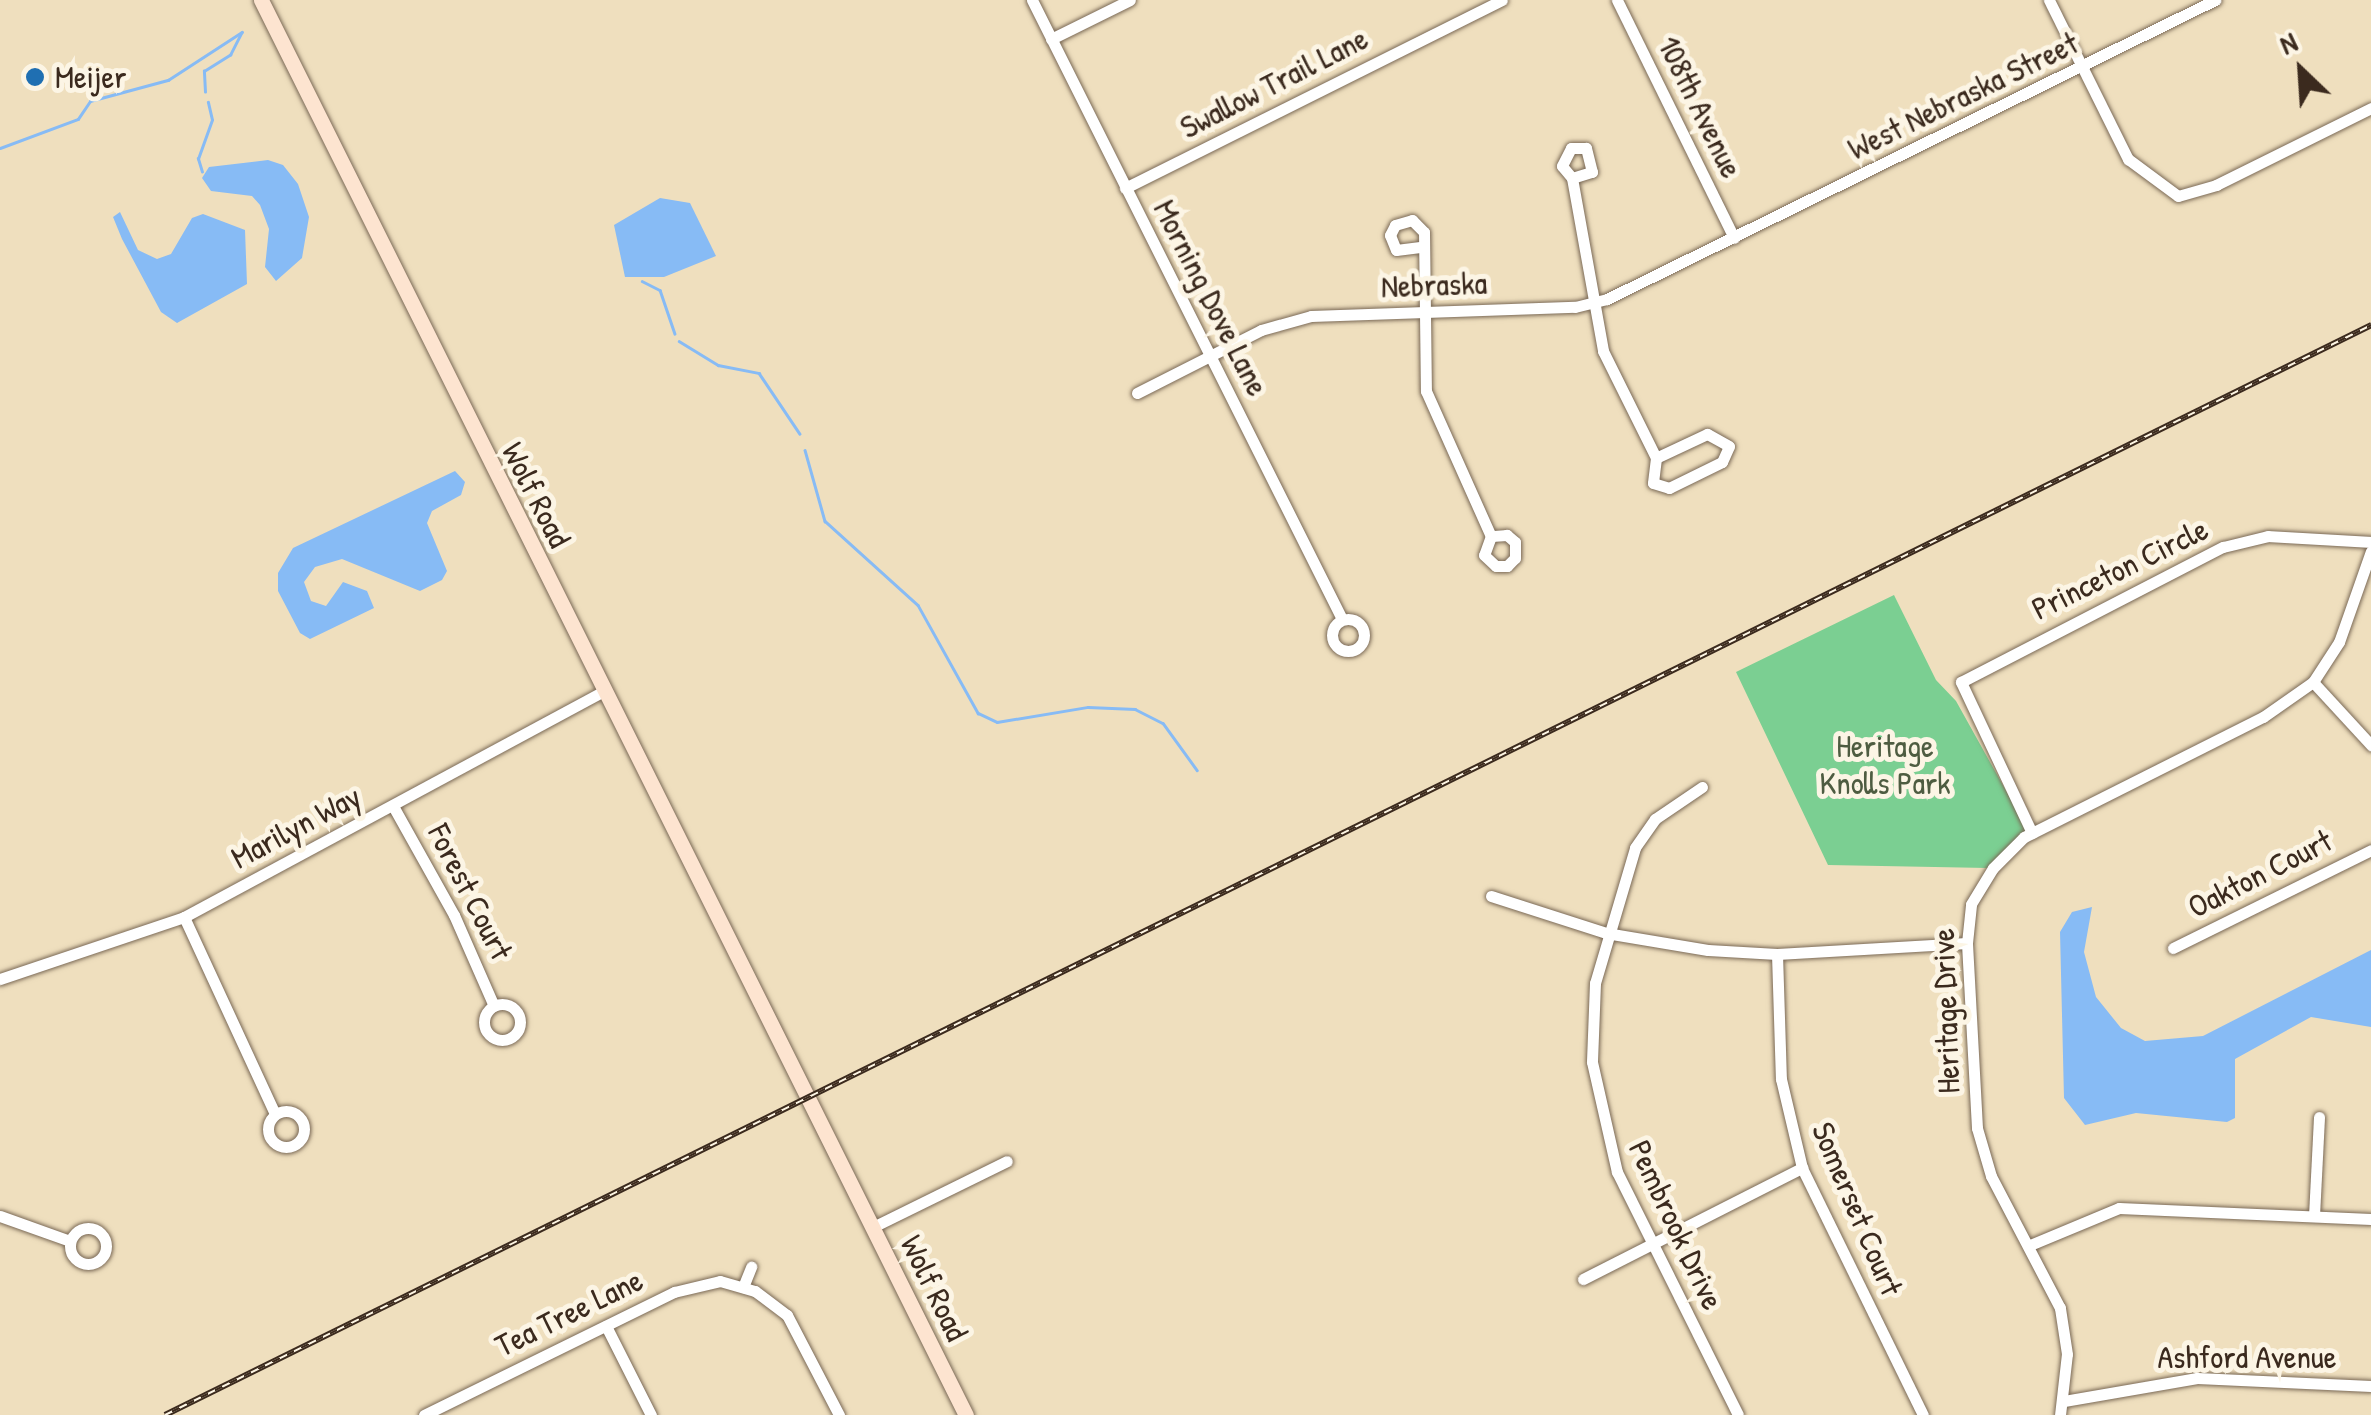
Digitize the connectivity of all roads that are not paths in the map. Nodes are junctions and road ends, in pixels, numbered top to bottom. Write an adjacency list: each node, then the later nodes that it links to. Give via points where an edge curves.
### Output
1 (261, 0): 25 (main road, Wolf Road)
2 (1032, 0): 8 (street, Morning Dove Lane)
3 (1130, 0): 8 (street)
4 (1502, 0): 12 (street, Swallow Trail Lane)
5 (1617, 0): 13 (street, 108th Avenue)
6 (2049, 0): 9 (street)
7 (2216, 0): 9 (street, West Nebraska Street)
8 (1051, 40): 12 (street, Morning Dove Lane)
9 (2082, 68): 10 (street, via 2128,160 2178,196 2216,186); 13 (street, West Nebraska Street)
10 (2371, 108)
11 (1572, 178): 15 (street)
12 (1126, 188): 17 (street, Morning Dove Lane)
13 (1734, 238): 15 (street, Nebraska)
14 (1420, 248): 16 (street)
15 (1591, 304): 16 (street, Nebraska); 19 (street, via 1610,367)
16 (1423, 313): 17 (street, Nebraska, via 1279,322); 20 (street, via 1430,408)
17 (1210, 356): 18 (street, Nebraska); 23 (street, Morning Dove Lane)
18 (1137, 393)
19 (1656, 458): 19 (street, via 1652,483 1669,488 1722,462 1729,446 1707,434)
20 (1492, 536)
21 (2371, 542): 29 (street, Princeton Circle, via 2268,536 2223,547 1962,682)
22 (2371, 551): 24 (street, Heritage Drive, via 2339,642)
23 (1342, 619)
24 (2312, 682): 26 (street); 29 (street, Heritage Drive, via 2263,717)
25 (603, 691): 28 (street, Marilyn Way, via 483,751); 46 (main road, Wolf Road)
26 (2371, 744)
27 (1702, 788): 33 (street, Pembrook Drive, via 1655,820 1635,848)
28 (393, 806): 32 (street, Marilyn Way); 38 (street, Forest Court, via 454,915)
29 (2032, 833): 34 (street, Heritage Drive, via 1993,868 1971,904)
30 (2371, 850): 35 (street, Oakton Court)
31 (1491, 896): 33 (street)
32 (184, 917): 37 (street, Marilyn Way); 39 (street)
33 (1606, 933): 36 (street); 48 (street, Pembrook Drive, via 1592,1012 1596,1100 1617,1172)
34 (1967, 943): 36 (street); 49 (street, Heritage Drive, via 1977,1128 1991,1176)
35 (2173, 948)
36 (1777, 954): 42 (street, Somerset Court, via 1781,1079)
37 (0, 979)
38 (494, 1006)
39 (275, 1114)
40 (2319, 1118): 44 (street)
41 (1007, 1161): 46 (street)
42 (1802, 1168): 48 (street); 63 (street, Somerset Court)
43 (0, 1216): 47 (street)
44 (2314, 1216): 45 (street); 49 (street, via 2119,1208)
45 (2371, 1219)
46 (873, 1227): 61 (main road, Wolf Road)
47 (70, 1241)
48 (1652, 1244): 51 (street); 62 (street, Pembrook Drive)
49 (2030, 1245): 56 (street, Heritage Drive, via 2062,1317)
50 (752, 1266): 52 (street)
51 (1583, 1279)
52 (743, 1287): 53 (street, Tea Tree Lane, via 690,1285); 60 (street, via 786,1315)
53 (606, 1326): 55 (street, Tea Tree Lane); 59 (street)
54 (2371, 1386): 56 (street, Ashford Avenue, via 2197,1378)
55 (455, 1400): 57 (street, Tea Tree Lane); 58 (street)
56 (2064, 1401): 64 (street, Heritage Drive)
57 (424, 1415)
58 (463, 1415)
59 (651, 1415)
60 (839, 1415)
61 (966, 1415)
62 (1738, 1415)
63 (1923, 1415)
64 (2060, 1415)

